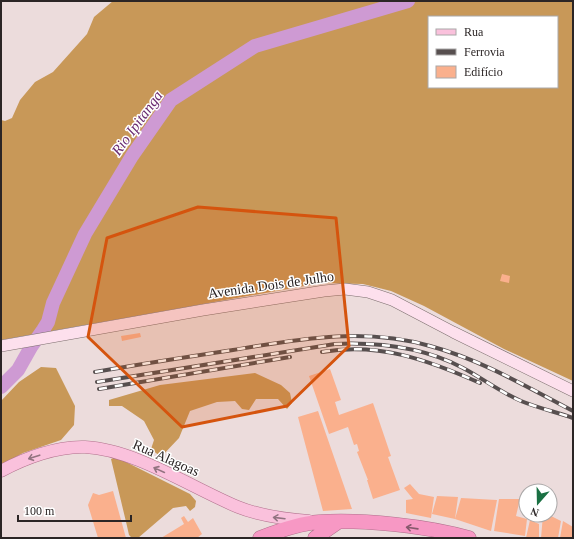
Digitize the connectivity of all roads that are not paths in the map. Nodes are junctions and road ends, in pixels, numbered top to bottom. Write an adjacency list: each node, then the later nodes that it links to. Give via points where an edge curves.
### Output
1 (6, 345): 2 (street, Avenida Dois de Julho, via 345,289 368,292 392,300)
2 (573, 391)
3 (1, 471): 4 (main road, Rua Alagoas, one-way to 3, via 268,516 238,507 138,461 104,450 85,447 59,450 32,457)
4 (318, 522): 5 (highway); 6 (highway)
5 (338, 522): 7 (highway); 8 (highway, one-way to 5, via 412,527)
6 (260, 538)
7 (315, 538)
8 (469, 538)

